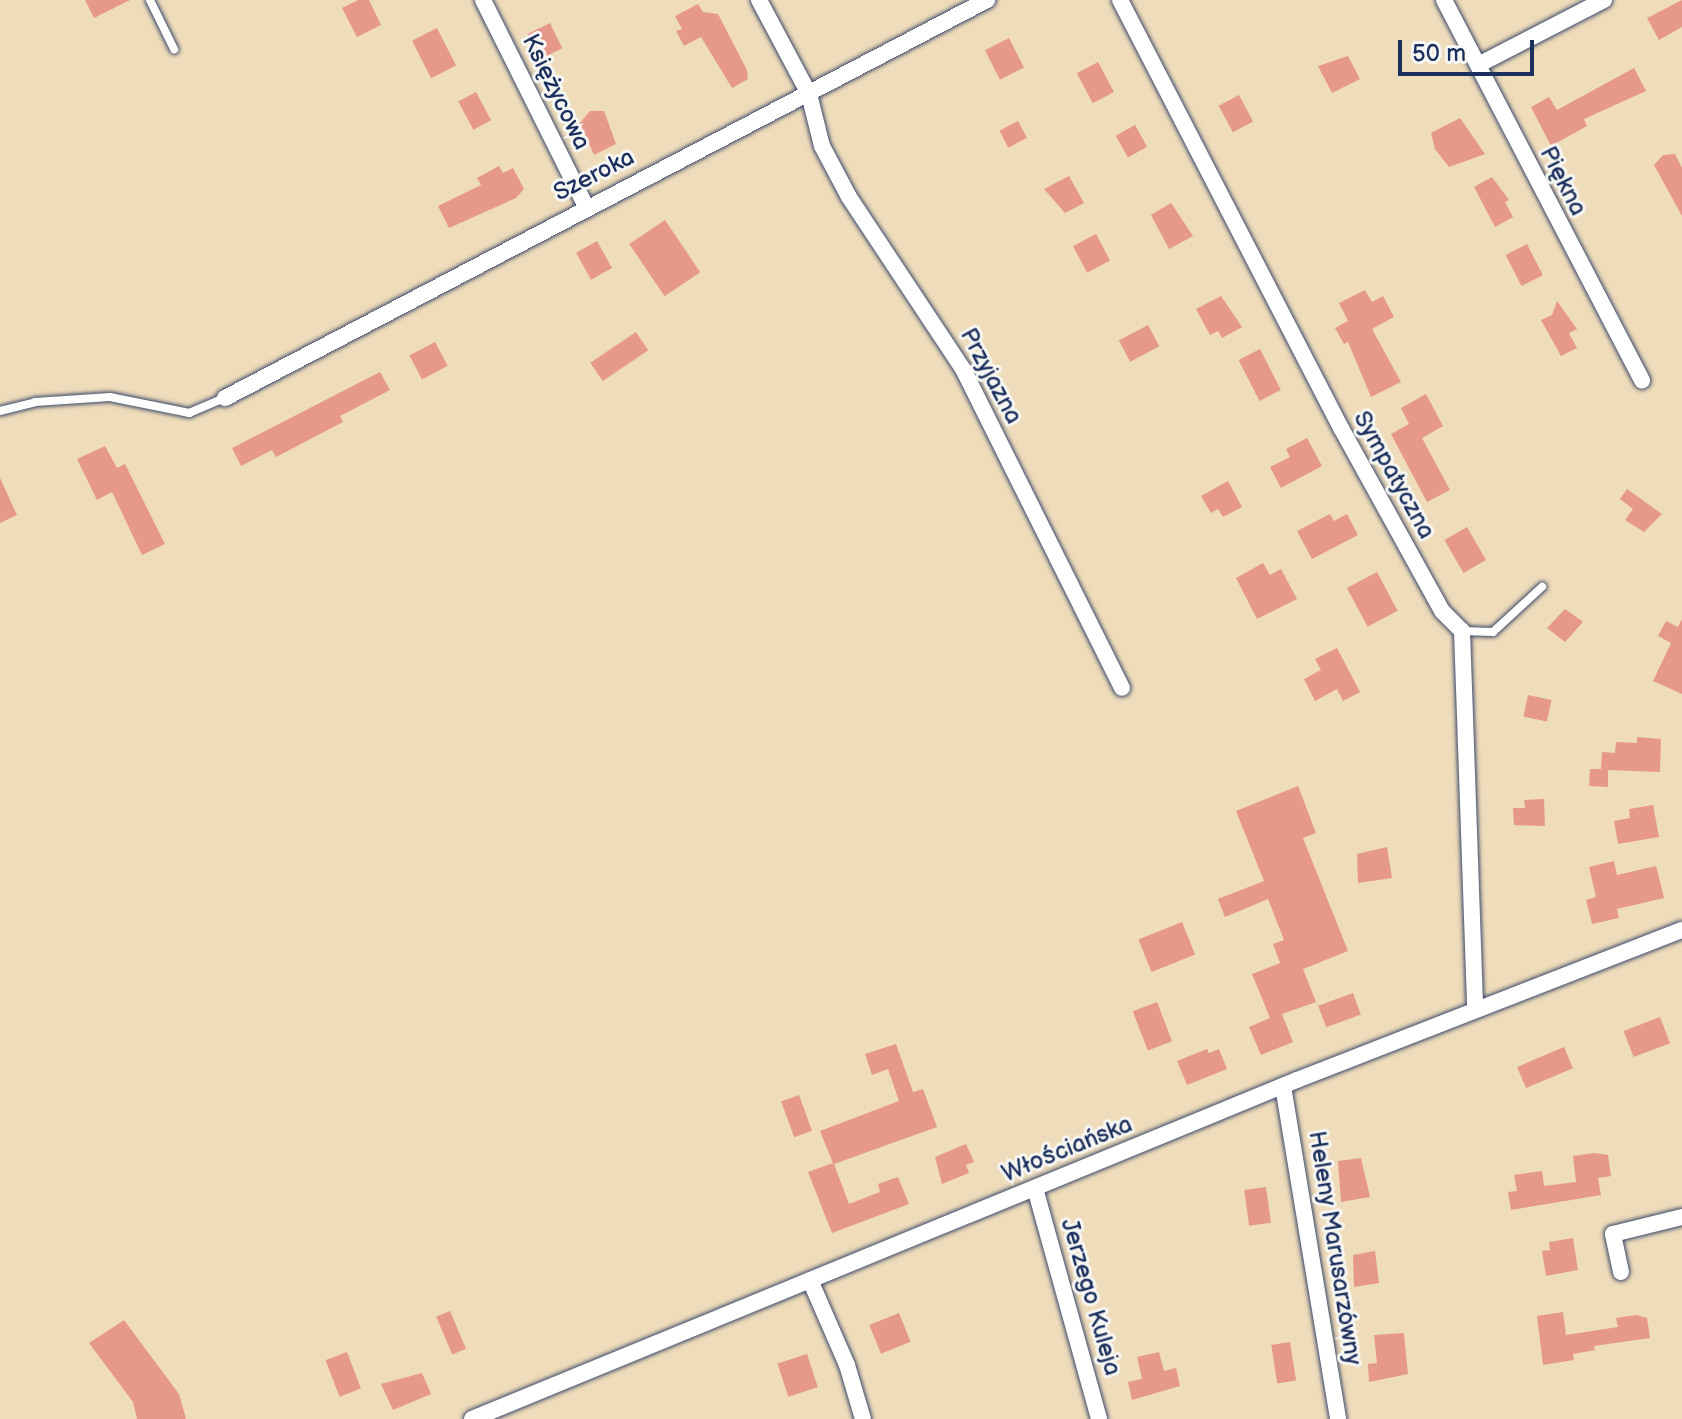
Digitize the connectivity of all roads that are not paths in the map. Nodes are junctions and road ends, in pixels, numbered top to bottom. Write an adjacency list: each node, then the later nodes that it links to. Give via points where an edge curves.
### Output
1 (150, 0): 8 (lane)
2 (483, 0): 11 (street, Księżycowa)
3 (759, 0): 10 (street, Przyjazna)
4 (987, 0): 10 (street, Szeroka)
5 (1120, 0): 16 (street, Sympatyczna, via 1341,428 1442,611)
6 (1444, 0): 9 (street, Piękna)
7 (1604, 0): 9 (street)
8 (174, 49)
9 (1478, 65): 12 (street, Piękna)
10 (809, 94): 11 (street, Szeroka); 17 (street, Przyjazna, via 822,146 849,197 964,371)
11 (585, 205): 13 (street, Szeroka)
12 (1642, 381)
13 (225, 398): 14 (lane, via 189,413 110,397 35,402)
14 (0, 411)
15 (1542, 587): 16 (lane, via 1493,632)
16 (1462, 631): 19 (street)
17 (1122, 688)
18 (1682, 930): 19 (street, Włościańska)
19 (1475, 1008): 20 (street, Włościańska)
20 (1283, 1086): 21 (street, Włościańska); 28 (street, Heleny Marusarzówny)
21 (1035, 1188): 24 (street, Włościańska); 27 (street, Jerzego Kuleja)
22 (1682, 1217): 23 (street, via 1613,1234)
23 (1621, 1272)
24 (810, 1280): 25 (street, Włościańska); 26 (street, via 847,1365)
25 (472, 1419)
26 (863, 1419)
27 (1099, 1419)
28 (1338, 1419)

